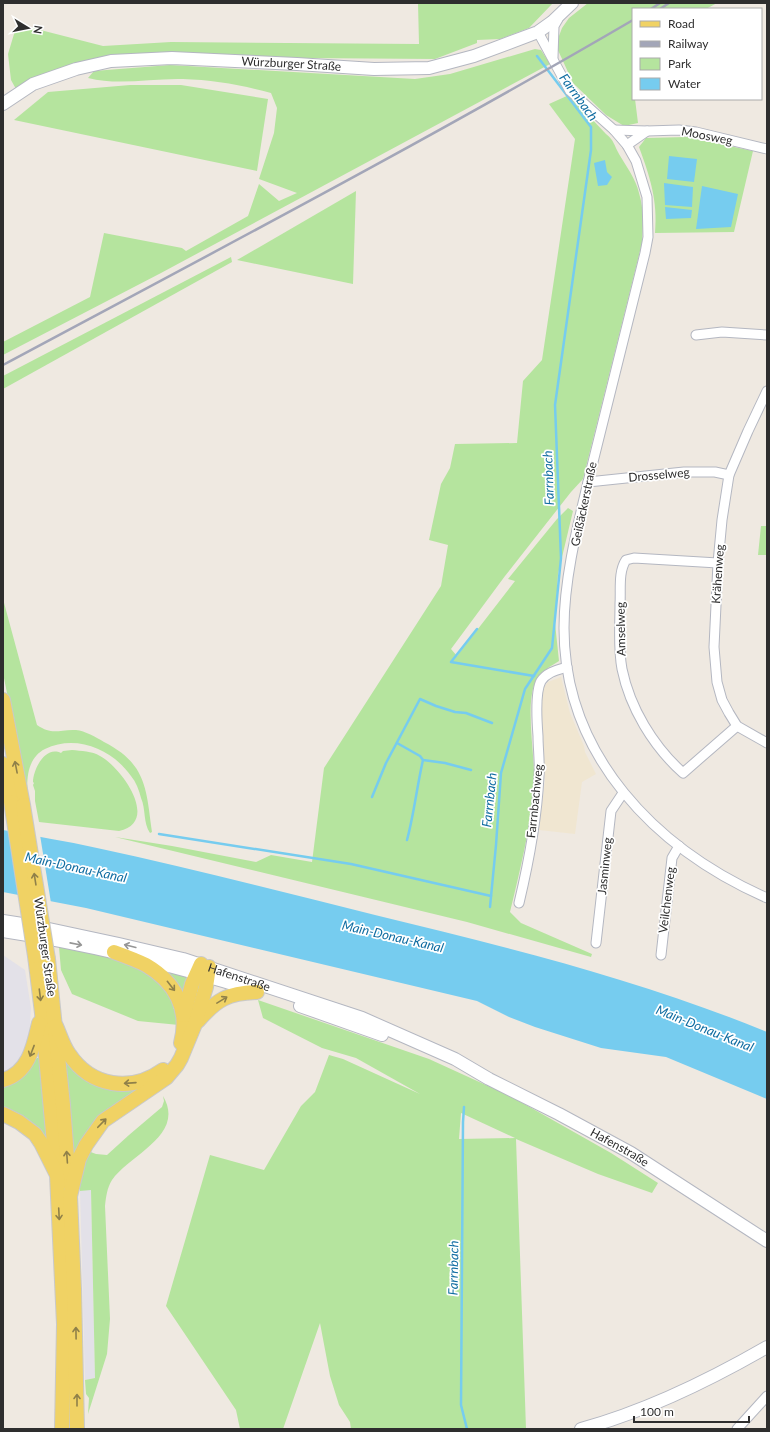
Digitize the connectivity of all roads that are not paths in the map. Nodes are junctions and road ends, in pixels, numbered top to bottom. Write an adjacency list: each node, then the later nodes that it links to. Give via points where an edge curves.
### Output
1 (572, 3): 2 (main road, Würzburger Straße)
2 (560, 14): 3 (main road, Würzburger Straße); 4 (street, Geißäckerstraße, via 554,26)
3 (538, 32): 4 (street, Geißäckerstraße); 5 (main road, Würzburger Straße, via 474,56 429,68 374,69 172,58 111,61 76,69 34,84)
4 (553, 60): 6 (street, Geißäckerstraße, via 570,91)
5 (3, 104)
6 (614, 130): 7 (street, Moosweg); 8 (street, Geißäckerstraße)
7 (647, 131): 8 (street); 9 (street, Moosweg, via 696,132)
8 (627, 145): 14 (street, Geißäckerstraße, via 638,167 647,197 648,237)
9 (767, 149)
10 (696, 335): 11 (street, via 722,332)
11 (767, 335)
12 (767, 391): 13 (street, Krähenweg)
13 (729, 475): 14 (street, Drosselweg, via 715,472 684,472); 15 (street, Krähenweg)
14 (588, 482): 16 (street, Geißäckerstraße, via 568,583 564,628)
15 (718, 563): 18 (street, Krähenweg, via 715,668 722,700); 18 (street, Amselweg, via 634,558 626,560 621,570 619,639 622,669 631,698 646,729 670,762 683,773)
16 (567, 666): 21 (street, Geißäckerstraße, via 573,697 590,743 606,771); 25 (street, Farrnbachweg, via 548,673 540,682 536,720 538,790)
17 (3, 700): 22 (main road, Würzburger Straße, one-way to 17)
18 (737, 726): 19 (street)
19 (767, 743)
20 (3, 764): 22 (main road, Würzburger Straße)
21 (623, 793): 23 (street, Geißäckerstraße); 28 (street, Jasminweg, via 611,811)
22 (17, 804): 31 (main road, Würzburger Straße, bridge)
23 (678, 846): 24 (street, Geißäckerstraße, via 724,876); 30 (street, Veilchenweg, via 672,858)
24 (767, 898)
25 (519, 902)
26 (3, 921): 32 (main road, Hafenstraße, one-way to 26, via 119,944)
27 (3, 931): 29 (main road, Hafenstraße, one-way to 29)
28 (596, 943)
29 (114, 952): 32 (main road, Hafenstraße); 35 (main road, one-way to 35, via 157,972 174,990)
30 (661, 955)
31 (41, 958): 34 (main road, Würzburger Straße, one-way to 34); 37 (main road, Würzburger Straße)
32 (204, 970): 33 (main road, Hafenstraße); 35 (main road, via 192,984); 36 (main road); 38 (main road, Hafenstraße, via 362,1018)
33 (257, 992): 36 (main road, one-way to 33, via 210,1007 226,996 240,992); 38 (main road, Hafenstraße)
34 (42, 1013): 39 (main road, one-way to 39, via 27,1061 18,1072); 41 (main road, Würzburger Straße)
35 (184, 1016): 37 (main road, one-way to 37, via 184,1031 174,1058 156,1076 132,1084 114,1084 83,1070 68,1054)
36 (195, 1024): 42 (main road, one-way to 36, via 79,1159 94,1133 103,1121 166,1078 181,1058)
37 (56, 1026): 42 (main road, Würzburger Straße, one-way to 37)
38 (466, 1066): 43 (main road, Hafenstraße, via 631,1153)
39 (3, 1080)
40 (3, 1114): 41 (main road, via 34,1134 47,1153)
41 (57, 1175): 46 (main road, Würzburger Straße, one-way to 46, via 64,1324)
42 (70, 1196): 49 (main road, one-way to 42)
43 (767, 1241)
44 (767, 1347): 50 (main road, via 671,1398)
45 (767, 1396): 51 (street)
46 (63, 1400): 47 (street); 48 (main road, Würzburger Straße)
47 (55, 1429)
48 (62, 1429)
49 (77, 1429)
50 (581, 1429)
51 (737, 1429)

